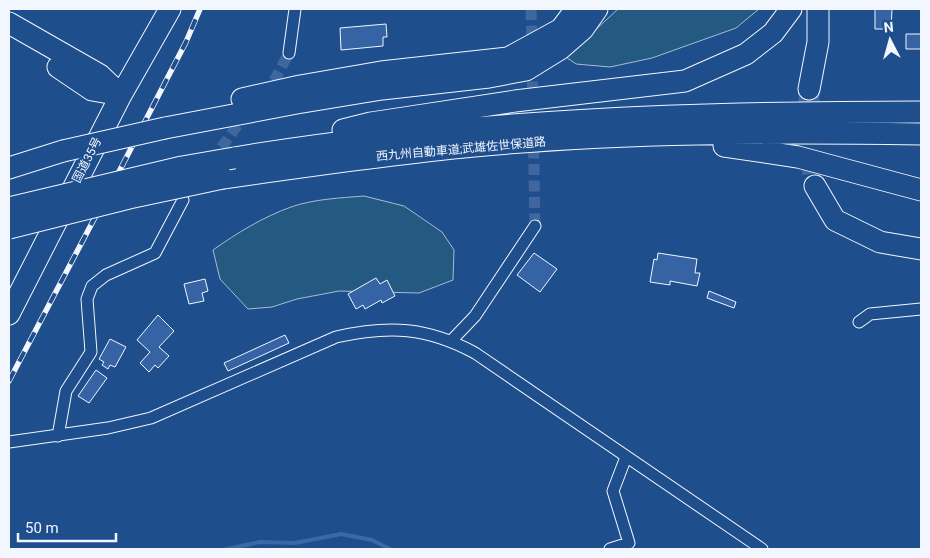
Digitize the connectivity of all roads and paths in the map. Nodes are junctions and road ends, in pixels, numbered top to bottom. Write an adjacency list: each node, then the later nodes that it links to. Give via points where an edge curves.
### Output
1 (170, 9): 11 (highway, 国道35号)
2 (296, 9): 9 (street)
3 (576, 9): 13 (highway, via 561,29 508,58 381,72 300,86)
4 (597, 9): 13 (highway, via 582,29 560,49 526,70)
5 (791, 9): 18 (highway, via 773,33 746,54 685,81 514,101 371,123)
6 (818, 9): 10 (highway, via 818,42)
7 (9, 23): 11 (highway, via 100,75)
8 (9, 39): 11 (highway, via 92,90)
9 (289, 53)
10 (809, 89)
11 (121, 95): 28 (highway, 国道35号)
12 (921, 112): 18 (highway, 西九州自動車道;武雄佐世保道路, via 655,117 473,127 314,145)
13 (164, 123): 16 (highway, bridge)
14 (921, 134): 15 (highway, 西九州自動車道;武雄佐世保道路, via 656,136)
15 (549, 141): 21 (highway, via 728,146 798,157); 25 (highway, 西九州自動車道;武雄佐世保道路, bridge, via 402,154 223,178)
16 (63, 146): 17 (highway); 19 (highway)
17 (9, 156)
18 (234, 158): 23 (highway, 西九州自動車道;武雄佐世保道路, bridge, via 182,166)
19 (9, 168)
20 (815, 186): 26 (highway, via 835,220 880,242)
21 (921, 190)
22 (183, 200): 31 (street, via 155,253 106,275 92,286 87,299 91,352 66,392)
23 (9, 208)
24 (535, 226): 30 (street, via 475,316)
25 (9, 228)
26 (921, 249)
27 (921, 309): 29 (street, via 870,314)
28 (9, 314)
29 (859, 322)
30 (452, 340): 31 (street, via 398,328 336,337 151,418); 33 (street)
31 (58, 436): 32 (street)
32 (9, 442)
33 (626, 457): 34 (street, via 613,491 629,543); 35 (street)
34 (610, 549)
35 (762, 549)

